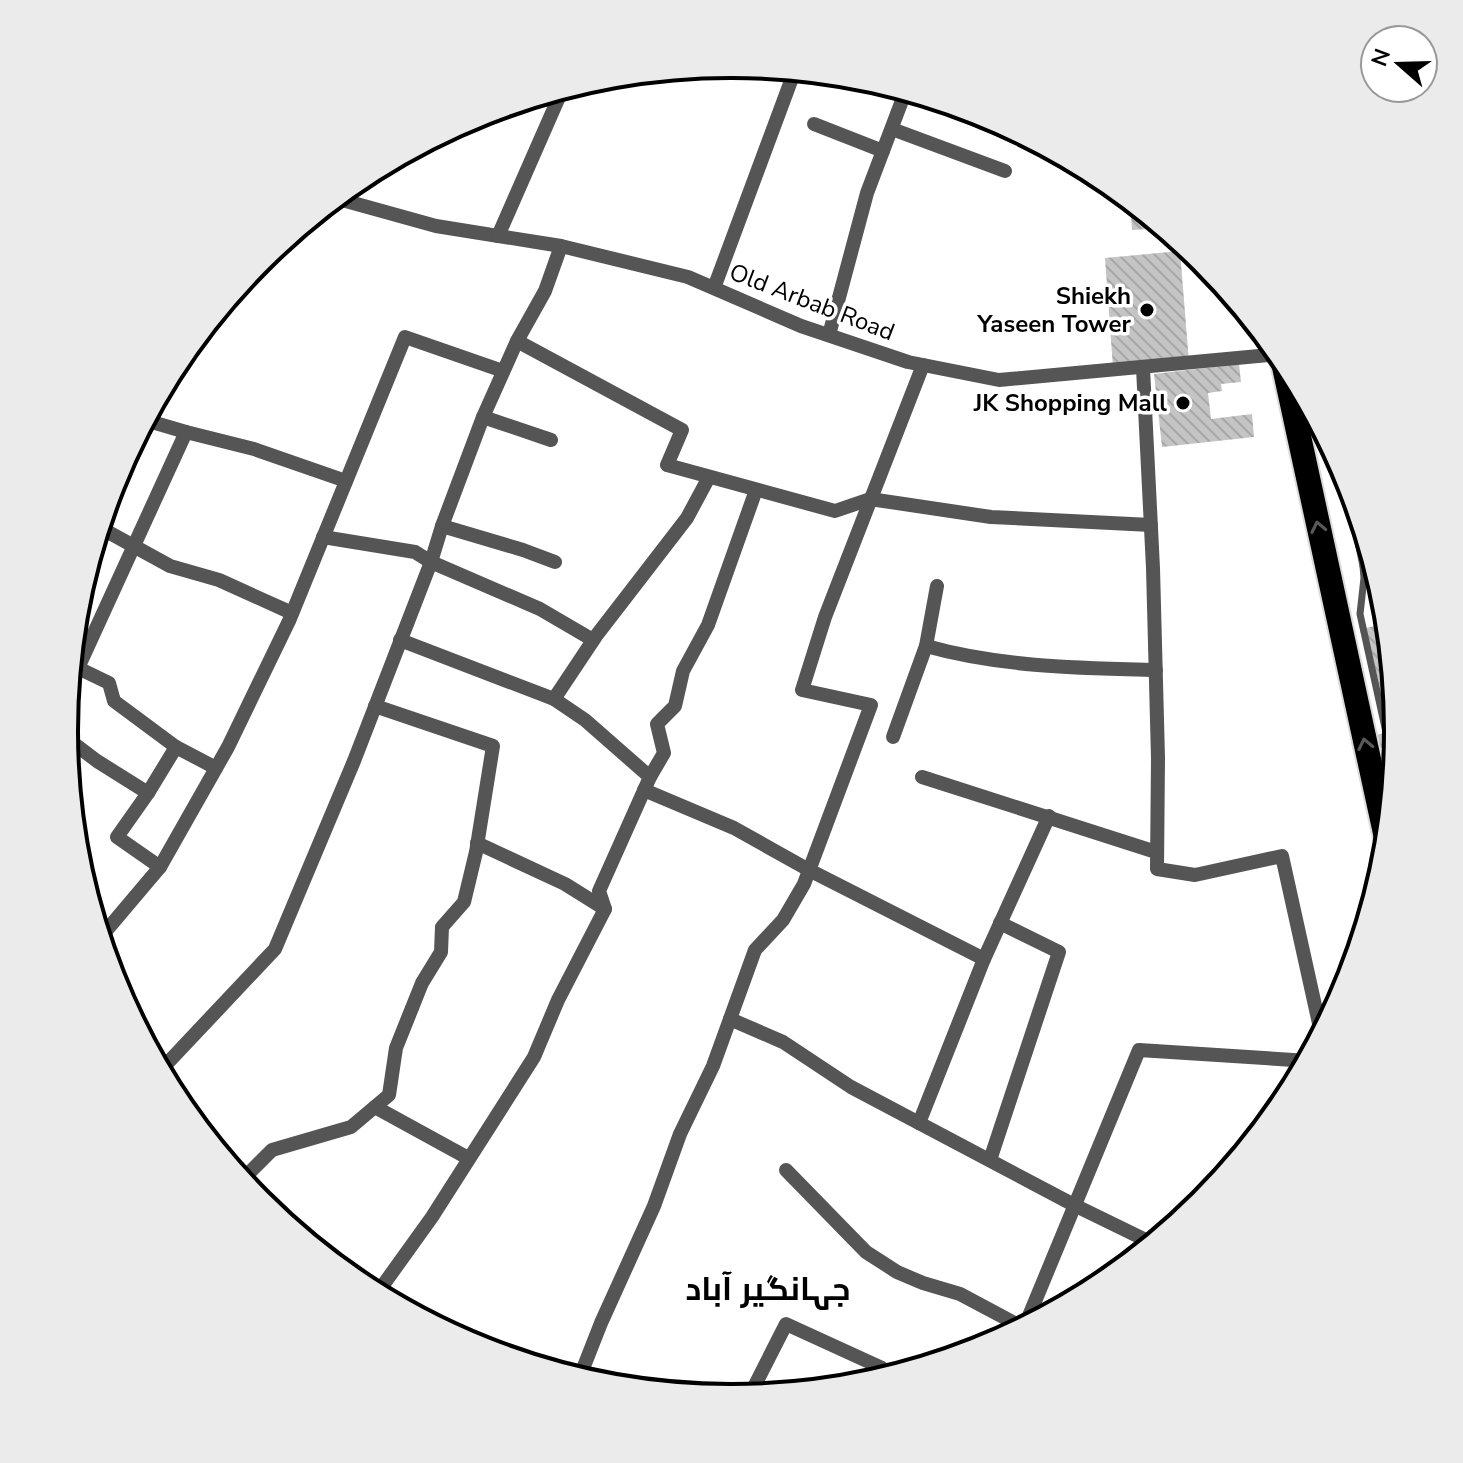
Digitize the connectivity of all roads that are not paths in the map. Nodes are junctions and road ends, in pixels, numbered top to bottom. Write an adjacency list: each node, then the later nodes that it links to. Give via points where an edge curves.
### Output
1 (791, 81): 11 (street)
2 (902, 100): 5 (street)
3 (557, 102): 9 (street)
4 (814, 124): 6 (street)
5 (892, 129): 6 (street); 7 (street)
6 (883, 151): 12 (street)
7 (1005, 171)
8 (349, 202): 9 (street, Old Arbab Road, via 436,226)
9 (498, 236): 10 (street, Old Arbab Road)
10 (561, 246): 11 (street, Old Arbab Road); 13 (street, via 545,291)
11 (714, 288): 12 (street, Old Arbab Road)
12 (829, 335): 15 (street, Old Arbab Road)
13 (517, 341): 17 (street); 23 (street, via 682,430 667,465)
14 (1266, 356): 16 (street, Old Arbab Road)
15 (923, 365): 16 (street, Old Arbab Road, via 999,380); 26 (street)
16 (1143, 368): 27 (street)
17 (503, 371): 19 (street); 24 (street, via 405,337)
18 (1289, 392): 54 (highway, one-way to 18)
19 (483, 417): 22 (street); 28 (street)
20 (156, 423): 21 (street)
21 (186, 432): 24 (street); 31 (street)
22 (551, 440)
23 (709, 477): 25 (street); 39 (street, via 687,518)
24 (346, 481): 30 (street)
25 (756, 490): 26 (street, via 835,511); 52 (street, via 708,625 683,671 675,706 657,724 664,753)
26 (870, 499): 27 (street, via 991,517); 59 (street, via 802,690 871,705)
27 (1151, 525): 43 (street)
28 (442, 526): 33 (street); 34 (street)
29 (109, 533): 31 (street)
30 (323, 537): 33 (street, via 415,552); 37 (street)
31 (133, 547): 37 (street); 41 (street)
32 (1361, 554): 35 (lane)
33 (431, 562): 38 (street); 39 (street, via 540,609)
34 (555, 562)
35 (1363, 566): 46 (lane, via 1360,614)
36 (937, 586): 40 (street)
37 (292, 613): 50 (street)
38 (400, 640): 44 (street); 45 (street)
39 (593, 640): 44 (street)
40 (926, 646): 43 (street, via 998,662); 47 (street)
41 (83, 658)
42 (81, 670): 49 (street, via 109,683 114,701)
43 (1156, 670): 57 (street)
44 (554, 699): 52 (street, via 585,720)
45 (375, 706): 56 (street, via 493,746); 67 (street, via 275,949)
46 (1385, 727)
47 (893, 737)
48 (78, 747): 53 (street)
49 (176, 747): 50 (street); 53 (street)
50 (216, 768): 58 (street)
51 (922, 777): 55 (street)
52 (647, 783): 59 (street); 60 (street, via 599,891)
53 (148, 793): 58 (street, via 117,837)
54 (1380, 810)
55 (1049, 816): 57 (street); 61 (street)
56 (477, 843): 60 (street); 68 (street, via 464,902 442,927 441,952 422,983 396,1048 389,1095)
57 (1156, 852): 65 (street, via 1157,869 1195,875 1282,856)
58 (160, 867): 62 (street)
59 (809, 870): 63 (street); 64 (street, via 783,920 755,950)
60 (605, 909): 70 (street, via 534,1057)
61 (1000, 923): 63 (street); 71 (street, via 1059,952)
62 (109, 928)
63 (984, 959): 69 (street)
64 (730, 1019): 69 (street, via 783,1042); 80 (street)
65 (1318, 1020)
66 (1296, 1060): 74 (street, via 1139,1050)
67 (168, 1062)
68 (375, 1107): 70 (street); 73 (street, via 351,1127 272,1150)
69 (919, 1123): 71 (street)
70 (468, 1158): 76 (street)
71 (990, 1160): 74 (street)
72 (786, 1170): 78 (street, via 866,1252 897,1272 960,1294)
73 (250, 1172)
74 (1074, 1205): 75 (street); 77 (street)
75 (1143, 1239)
76 (384, 1284)
77 (1030, 1313)
78 (1012, 1322)
79 (881, 1367): 81 (street, via 786,1324)
80 (584, 1368)
81 (755, 1384)

